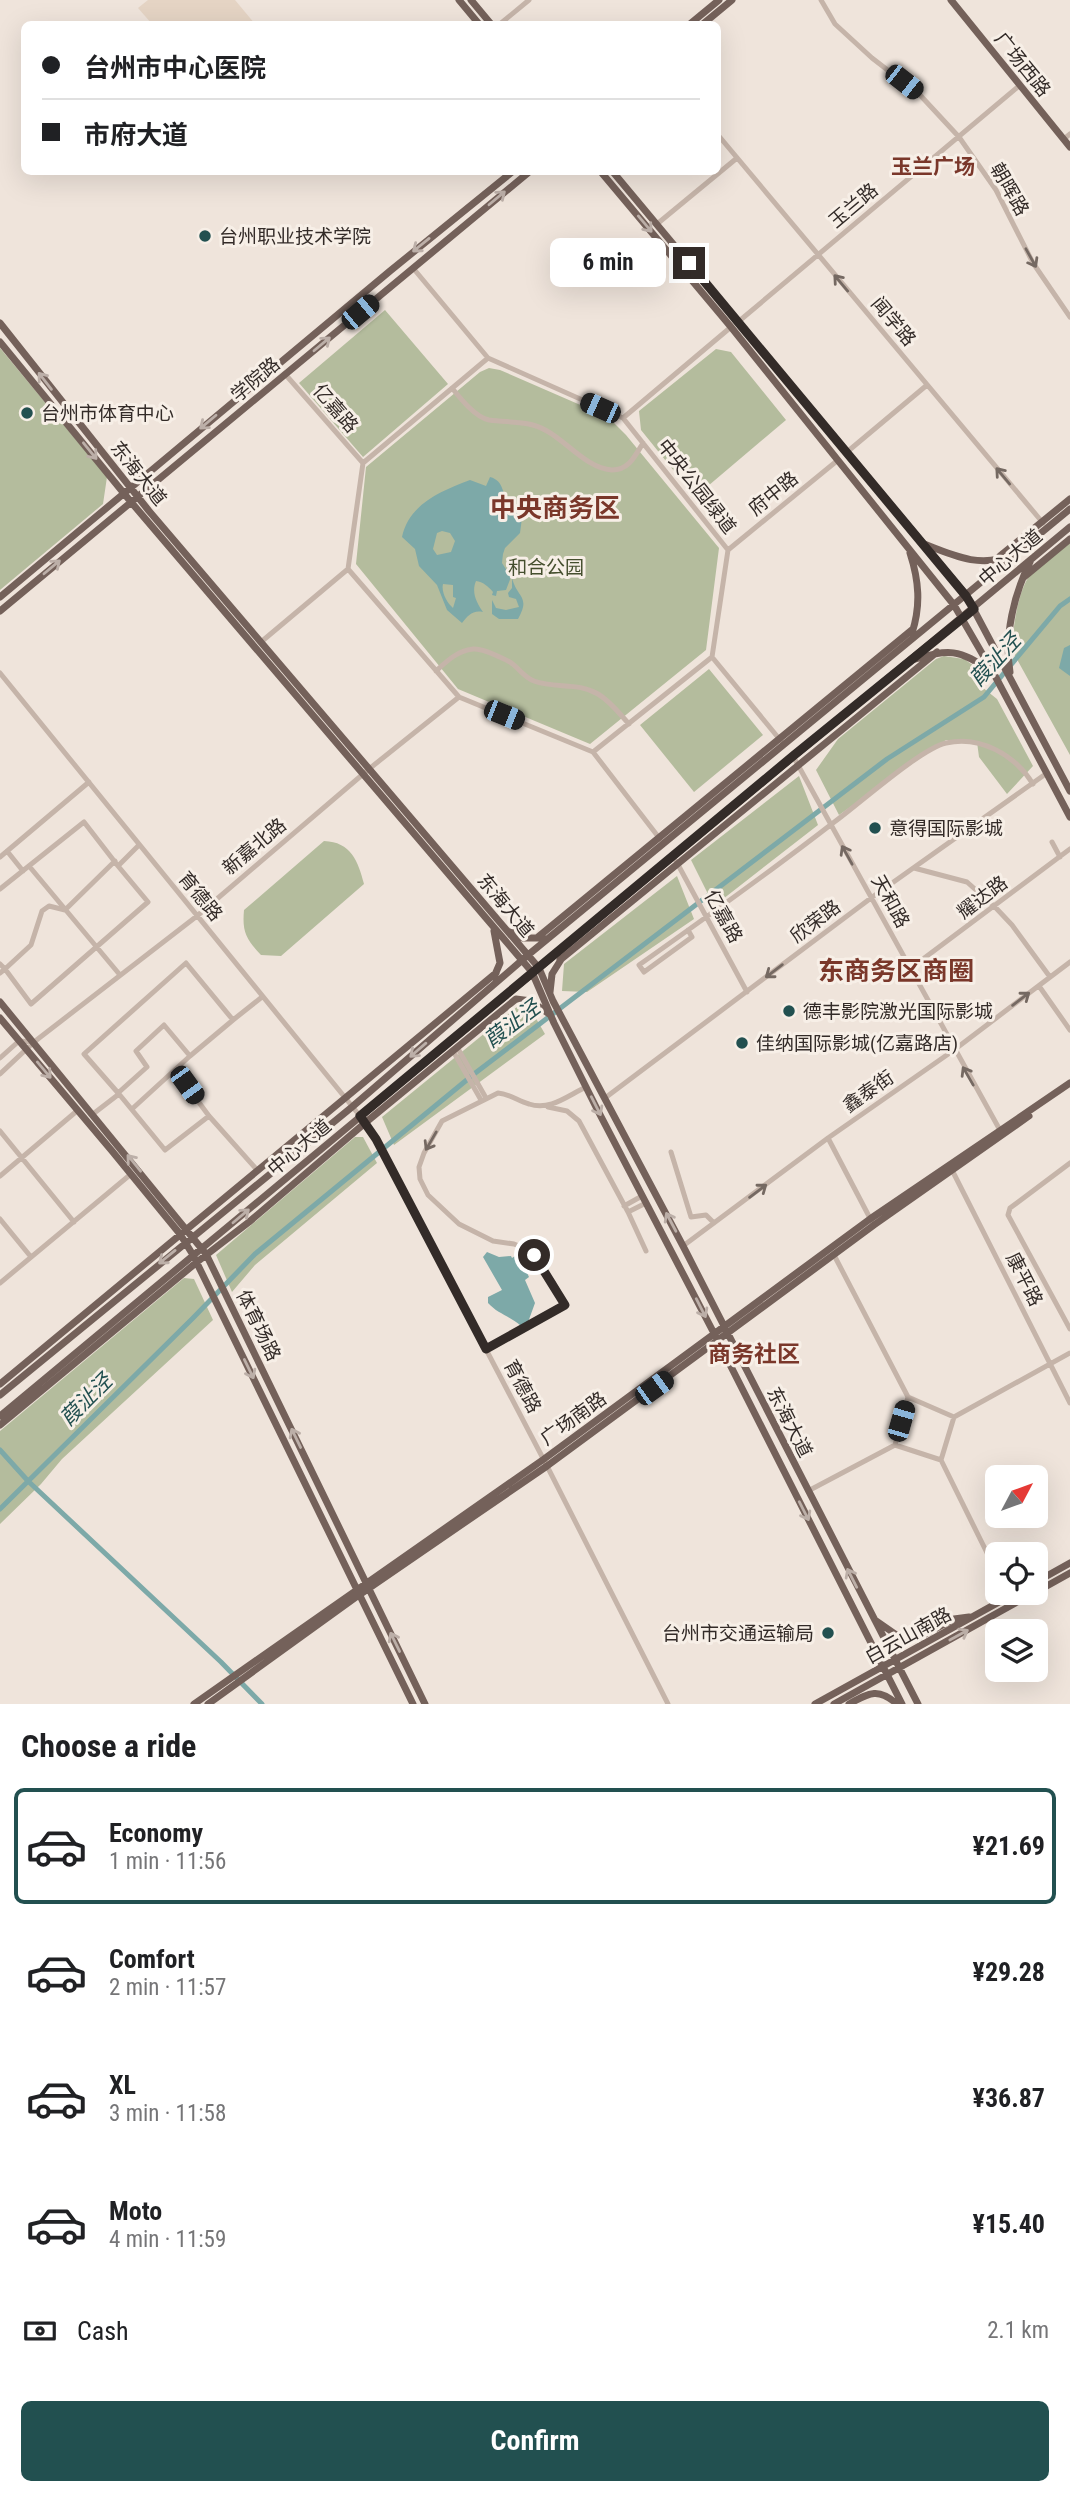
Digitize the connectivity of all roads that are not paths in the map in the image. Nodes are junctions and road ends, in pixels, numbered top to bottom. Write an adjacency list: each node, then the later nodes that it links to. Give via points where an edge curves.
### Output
1 (459, 0): 8 (main road)
2 (471, 0): 9 (main road)
3 (529, 0): 10 (street)
4 (719, 0): 11 (main road)
5 (732, 0): 12 (main road)
6 (821, 0): 15 (street, 朝晖路, via 835,24 920,94)
7 (951, 0): 13 (main road, 广场西路)
8 (476, 21)
9 (488, 21)
10 (504, 21)
11 (694, 21)
12 (707, 21)
13 (1020, 85): 14 (main road, 广场西路); 15 (street, 玉兰路)
14 (1067, 136): 17 (main road, 广场西路)
15 (959, 137): 26 (street, 玉兰路); 28 (street, 朝晖路, one-way to 28, via 996,190 1033,263)
16 (721, 139): 18 (street, 闻学路)
17 (1070, 147)
18 (737, 158): 19 (street); 26 (street, 闻学路)
19 (721, 171)
20 (508, 175): 41 (main road, 学院路, one-way to 41)
21 (525, 175): 27 (main road, 学院路, one-way to 21)
22 (604, 175): 30 (main road, one-way to 30)
23 (616, 175): 25 (main road)
24 (716, 175): 25 (street)
25 (657, 224): 30 (main road)
26 (818, 255): 30 (street, 玉兰路); 34 (street, 闻学路, one-way to 26)
27 (413, 268): 32 (street); 33 (main road, 学院路, one-way to 27)
28 (1070, 317)
29 (0, 323): 41 (main road, 东海大道, one-way to 29)
30 (735, 324): 36 (street, 玉兰路); 38 (main road); 39 (main road)
31 (0, 342): 41 (main road, 东海大道, one-way to 41)
32 (488, 358): 35 (street); 36 (street, 中央公园绿道)
33 (285, 374): 40 (street, 亿嘉路); 43 (main road, 学院路)
34 (927, 385): 38 (street); 45 (street, 闻学路, one-way to 34)
35 (452, 388): 37 (street, via 488,420 535,425 609,470 629,465); 40 (street)
36 (623, 418): 37 (street, 中央公园绿道)
37 (643, 443): 51 (street, 中央公园绿道)
38 (847, 452): 48 (main road)
39 (838, 460): 50 (main road); 51 (street, 府中路)
40 (363, 463): 54 (street)
41 (127, 491): 43 (main road, 东海大道); 57 (main road, 学院路)
42 (1070, 499): 45 (main road)
43 (134, 500): 60 (main road, 学院路, one-way to 43); 63 (main road, 东海大道); 78 (main road, 东海大道)
44 (1070, 509): 45 (main road, 中心大道)
45 (1044, 525): 49 (main road, 中心大道); 53 (main road)
46 (1070, 527): 52 (main road, 中心大道)
47 (1070, 539): 55 (main road)
48 (923, 544): 53 (main road, via 958,558); 56 (main road)
49 (1023, 548): 53 (main road); 56 (main road, 中心大道)
50 (909, 549): 58 (main road); 62 (main road, via 919,587)
51 (727, 550): 66 (street, 中央公园绿道)
52 (1032, 558): 55 (main road); 59 (main road, 中心大道)
53 (994, 561)
54 (348, 569): 63 (street); 69 (street)
55 (1021, 580): 67 (main road)
56 (966, 596): 58 (main road, 中心大道); 59 (main road)
57 (0, 597)
58 (954, 605): 61 (main road); 64 (main road, 中心大道)
59 (974, 609): 61 (main road, 中心大道); 67 (main road)
60 (0, 611)
61 (961, 619): 68 (main road, 中心大道); 71 (main road)
62 (913, 629): 64 (main road); 74 (main road)
63 (261, 642): 78 (main road, 东海大道)
64 (904, 646): 74 (main road, 中心大道)
65 (937, 652): 68 (main road); 71 (main road, via 973,658); 77 (main road)
66 (712, 657): 73 (street); 74 (street)
67 (1004, 657): 82 (main road, via 1012,681)
68 (908, 661): 76 (main road, 中心大道)
69 (436, 671): 72 (street); 73 (street, via 454,655 475,649 509,661 534,681 597,693)
70 (0, 673): 80 (street, 育德路)
71 (996, 677): 79 (main road)
72 (459, 697): 75 (street); 78 (street, 新嘉北路)
73 (629, 724): 75 (street)
74 (782, 741): 85 (main road)
75 (593, 752): 85 (street)
76 (793, 756): 77 (street, 天和路); 90 (main road, 中心大道)
77 (799, 766): 84 (street, 天和路); 94 (main road)
78 (366, 772): 101 (street, 新嘉北路); 103 (main road, 东海大道); 104 (main road, 东海大道)
79 (1047, 773): 81 (street, 欣荣路); 83 (main road)
80 (89, 782): 87 (street, 育德路); 89 (street)
81 (1032, 784): 84 (street, via 1013,761 991,746 946,743 923,754); 95 (street, 欣荣路)
82 (1070, 790)
83 (1070, 817)
84 (831, 825): 98 (street, 天和路, one-way to 84); 102 (street)
85 (661, 841): 106 (main road, 中心大道); 107 (main road)
86 (1052, 842): 92 (street)
87 (139, 845): 93 (street); 101 (street, 育德路)
88 (1070, 849): 92 (street, 耀达路)
89 (7, 851): 91 (street); 96 (street)
90 (673, 856): 94 (street, 亿嘉路); 108 (main road, 中心大道)
91 (0, 857)
92 (1060, 857): 99 (street, 耀达路)
93 (116, 863): 96 (street, via 84,822); 100 (street); 109 (street, via 148,902)
94 (679, 866): 102 (street, 亿嘉路); 111 (main road)
95 (914, 868): 98 (street, 欣荣路); 99 (street, via 967,882)
96 (26, 869): 97 (street); 100 (street)
97 (0, 889)
98 (871, 898): 113 (street, 天和路); 120 (street, 欣荣路, one-way to 120)
99 (995, 907): 113 (street, 耀达路); 118 (street)
100 (65, 910): 109 (street); 114 (street, via 49,906 42,911 32,945)
101 (197, 915): 117 (street, 新嘉北路); 123 (street, 育德路)
102 (706, 917): 105 (street); 120 (street, 亿嘉路)
103 (502, 925): 107 (main road, via 523,938); 110 (main road, 东海大道)
104 (493, 927): 110 (main road, 东海大道); 116 (main road, via 500,963)
105 (688, 930): 105 (street, via 639,965 644,972 692,937)
106 (551, 936): 107 (main road); 110 (main road, 中心大道)
107 (538, 937)
108 (572, 940): 111 (main road); 115 (main road, 中心大道)
109 (96, 947): 114 (street, via 31,1004); 117 (street)
110 (525, 958): 115 (main road, 东海大道); 122 (main road, 中心大道)
111 (560, 960): 121 (main road, via 552,974)
112 (1070, 962): 118 (street, 鑫泰街)
113 (911, 968): 135 (street, 天和路)
114 (2, 969)
115 (536, 971): 121 (main road, 东海大道); 125 (main road, 东海大道); 133 (main road, 中心大道)
116 (496, 973): 122 (main road); 128 (main road)
117 (120, 975): 132 (street, 新嘉北路)
118 (1050, 977): 119 (street, 鑫泰街)
119 (1040, 986): 129 (street); 135 (street, 鑫泰街, one-way to 119)
120 (747, 992): 144 (street, 欣荣路)
121 (550, 993): 144 (main road, 东海大道)
122 (480, 996): 128 (main road, 中心大道)
123 (262, 997): 127 (street); 145 (street, 育德路)
124 (0, 1002): 132 (main road, 体育场路)
125 (550, 1014): 130 (main road, via 516,999); 142 (main road, 东海大道)
126 (0, 1018): 131 (main road)
127 (233, 1020): 137 (street); 143 (street, via 186,963 84,1054)
128 (442, 1023): 145 (main road); 147 (main road, 中心大道, one-way to 147)
129 (1070, 1030)
130 (473, 1034): 133 (main road); 134 (main road)
131 (19, 1041): 132 (street); 136 (main road); 138 (street)
132 (34, 1042): 136 (street, 新嘉北路); 151 (main road, 体育场路)
133 (442, 1048): 153 (main road, 中心大道)
134 (455, 1049): 146 (street); 153 (main road)
135 (954, 1050): 155 (street, 天和路, one-way to 135); 156 (street, 鑫泰街)
136 (27, 1051): 140 (street, 新嘉北路); 150 (main road, one-way to 150)
137 (190, 1056): 139 (street); 143 (street, via 164,1026 136,1051 147,1067)
138 (0, 1058)
139 (175, 1070): 149 (street); 152 (street)
140 (0, 1074)
141 (1070, 1085): 155 (main road, 广场南路)
142 (586, 1087): 148 (street); 168 (main road, 东海大道, one-way to 168)
143 (118, 1093): 149 (street); 151 (street)
144 (605, 1098): 179 (main road, 东海大道, one-way to 144)
145 (345, 1099): 147 (street, 育德路); 159 (main road)
146 (483, 1099): 148 (street, via 498,1093); 193 (street, one-way to 193, via 442,1121 424,1153 420,1179 428,1195 459,1224 494,1241 529,1250 565,1305)
147 (352, 1107): 153 (street, 育德路); 165 (main road, 中心大道)
148 (548, 1107): 169 (street, via 567,1111 579,1121)
149 (132, 1109): 152 (street, via 165,1150)
150 (78, 1110): 158 (street); 163 (main road)
151 (93, 1114): 175 (main road, 体育场路, one-way to 151)
152 (209, 1116): 162 (street)
153 (363, 1119): 166 (main road, 中心大道); 167 (main road); 193 (street, 育德路)
154 (0, 1131): 158 (street)
155 (1001, 1133): 161 (main road, 广场南路); 173 (main road, 广场南路)
156 (828, 1138): 173 (street); 174 (street, 鑫泰街, one-way to 156)
157 (671, 1152): 174 (street, via 691,1217 706,1215)
158 (22, 1157): 164 (street); 172 (street)
159 (270, 1160): 162 (main road); 165 (main road)
160 (1070, 1163): 189 (street, via 1010,1208 1008,1215)
161 (952, 1170): 173 (main road, 广场南路); 195 (street, 康平路)
162 (258, 1171): 175 (main road)
163 (131, 1174): 172 (street); 176 (main road)
164 (0, 1175)
165 (266, 1176): 177 (main road, 中心大道)
166 (286, 1178): 167 (main road); 180 (main road, 中心大道, one-way to 166)
167 (280, 1196): 180 (main road)
168 (644, 1200): 169 (street); 170 (street); 192 (main road, 东海大道, one-way to 192)
169 (624, 1206): 170 (street)
170 (628, 1212): 181 (street)
171 (0, 1219): 183 (street)
172 (74, 1222): 183 (street)
173 (872, 1222): 182 (main road, 广场南路); 190 (main road, 广场南路)
174 (713, 1223): 179 (street, 鑫泰街)
175 (187, 1228): 176 (main road); 177 (main road, 体育场路)
176 (180, 1234): 178 (main road); 186 (main road)
177 (193, 1236): 178 (main road, 中心大道); 180 (main road, 体育场路)
178 (185, 1242): 184 (main road); 187 (main road, 中心大道, one-way to 187)
179 (683, 1246): 190 (main road, 东海大道)
180 (204, 1251): 184 (main road, 中心大道); 215 (main road, 体育场路, one-way to 180)
181 (646, 1251)
182 (834, 1255): 190 (main road, 广场南路); 202 (street)
183 (31, 1257): 185 (street)
184 (195, 1259): 188 (main road, 中心大道); 191 (main road); 217 (main road, one-way to 217)
185 (0, 1283)
186 (90, 1309): 187 (main road); 196 (main road)
187 (103, 1310): 198 (main road, 中心大道)
188 (115, 1321): 191 (main road); 201 (main road, 中心大道)
189 (1070, 1329)
190 (726, 1331): 192 (main road, 广场南路); 210 (main road, 东海大道)
191 (107, 1336): 199 (main road)
192 (717, 1338): 209 (main road, 广场南路); 223 (main road, 东海大道, one-way to 223)
193 (486, 1349): 209 (street, 育德路)
194 (1070, 1353): 195 (street)
195 (1050, 1364): 203 (street, 康平路); 205 (street)
196 (20, 1367): 197 (main road); 198 (main road)
197 (0, 1384)
198 (10, 1386): 200 (main road, 中心大道)
199 (39, 1392): 201 (main road); 206 (main road)
200 (0, 1395)
201 (26, 1395): 204 (main road, 中心大道)
202 (908, 1397): 205 (street); 207 (street)
203 (1070, 1403)
204 (0, 1416)
205 (954, 1417): 208 (street)
206 (0, 1425)
207 (895, 1445): 208 (street); 210 (street)
208 (941, 1460): 211 (street)
209 (545, 1462): 215 (main road, 广场南路); 231 (street, 育德路)
210 (807, 1491): 221 (main road, 东海大道, one-way to 210)
211 (985, 1549)
212 (1070, 1563): 214 (main road)
213 (1070, 1573): 216 (main road, 白云山南路)
214 (1048, 1575)
215 (368, 1585): 217 (main road, 广场南路); 230 (main road, 体育场路, one-way to 215)
216 (1048, 1585)
217 (358, 1592): 226 (main road, 广场南路); 229 (main road)
218 (992, 1605): 220 (main road, 白云山南路)
219 (1012, 1605): 224 (main road, 白云山南路, one-way to 219)
220 (973, 1617): 221 (main road, via 954,1619 918,1638 898,1636); 222 (main road, 白云山南路)
221 (873, 1618): 222 (main road, 东海大道)
222 (895, 1660): 223 (main road, 白云山南路); 224 (main road, 东海大道)
223 (883, 1667): 225 (main road, 东海大道); 232 (main road, 白云山南路)
224 (900, 1668): 225 (main road, 白云山南路); 236 (main road, 东海大道)
225 (887, 1676): 233 (main road, 白云山南路); 235 (main road, 东海大道)
226 (221, 1690): 227 (main road, 广场南路); 228 (main road, 广场南路)
227 (194, 1704)
228 (208, 1704)
229 (413, 1704)
230 (425, 1704)
231 (668, 1704)
232 (815, 1704)
233 (834, 1704)
234 (849, 1704): 235 (main road, via 869,1693 886,1694)
235 (900, 1704)
236 (918, 1704)

